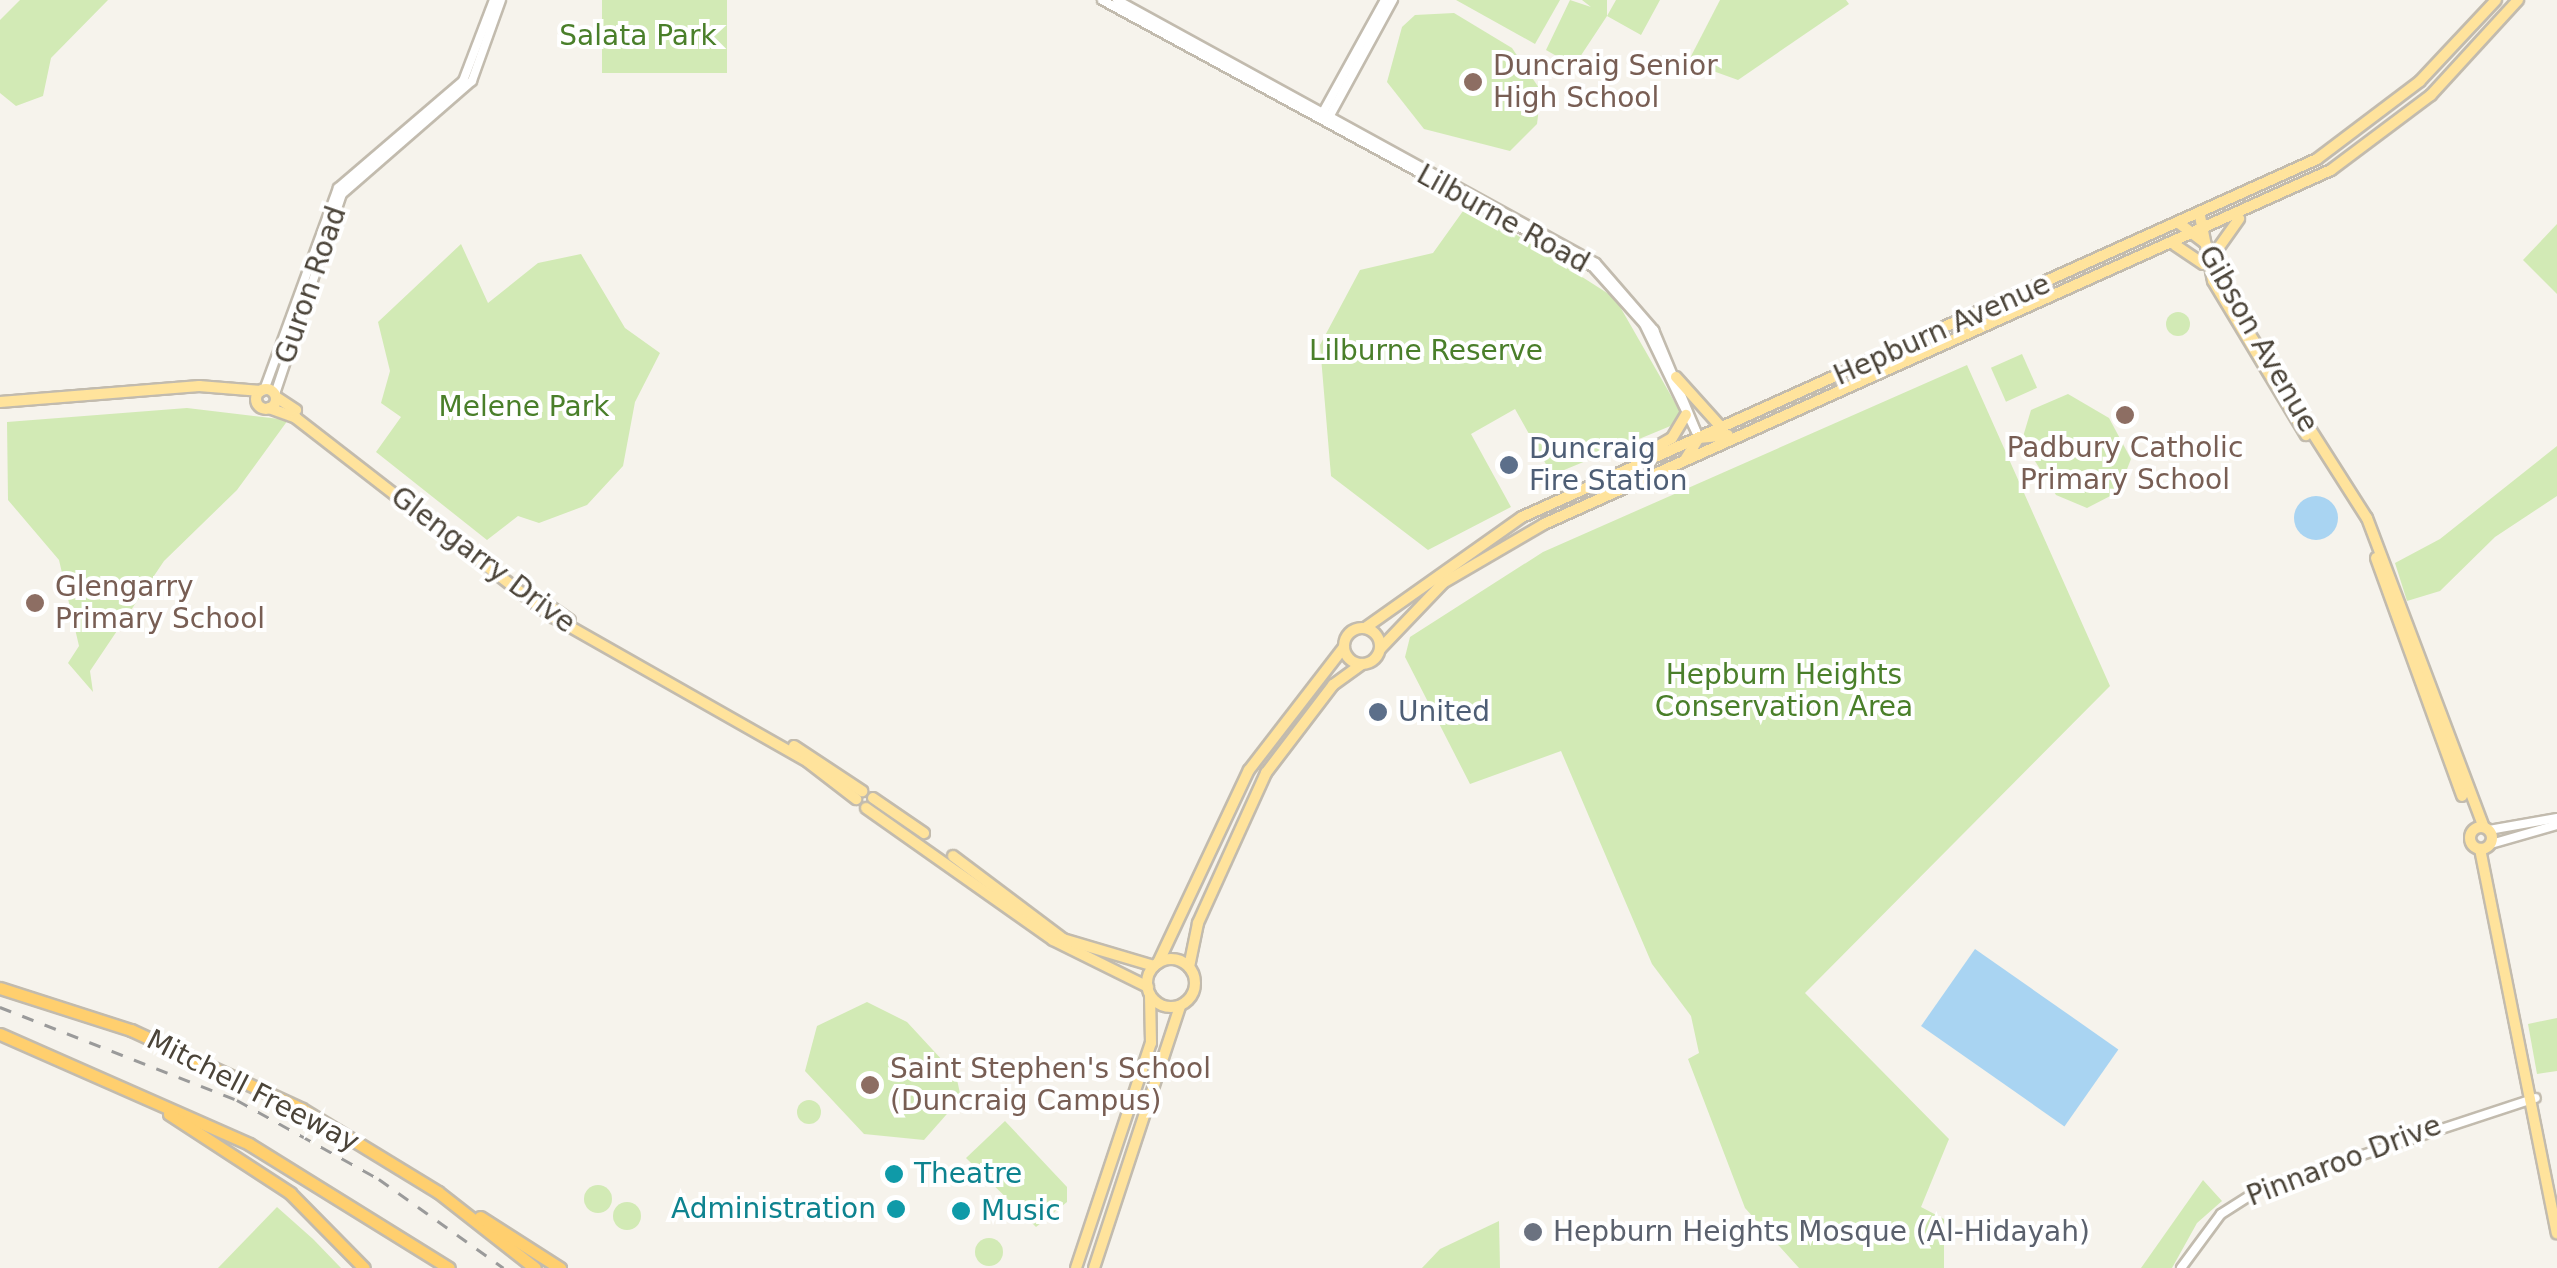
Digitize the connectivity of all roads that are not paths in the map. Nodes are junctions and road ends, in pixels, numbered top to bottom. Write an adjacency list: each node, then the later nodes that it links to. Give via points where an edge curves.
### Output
1 (498, 0): 17 (street, Guron Road, via 464,80 338,188)
2 (1102, 0): 8 (street, Lilburne Road)
3 (1117, 0): 8 (street, Lilburne Road)
4 (1385, 0): 8 (street)
5 (1393, 0): 8 (street)
6 (2496, 0): 10 (main road, Hepburn Avenue, via 2368,124 2317,160)
7 (2518, 0): 9 (main road, Hepburn Avenue, via 2383,134)
8 (1325, 116): 16 (street, Lilburne Road, via 1596,262 1643,312); 20 (street, Lilburne Road, via 1593,267 1639,317)
9 (2243, 214): 12 (main road, Hepburn Avenue); 14 (main road)
10 (2200, 216): 11 (main road, Hepburn Avenue); 12 (main road)
11 (2180, 224): 12 (main road); 21 (main road, Hepburn Avenue)
12 (2198, 235): 13 (main road, Hepburn Avenue); 14 (main road, Gibson Avenue); 15 (main road, Gibson Avenue)
13 (2174, 245): 15 (main road); 19 (main road, Hepburn Avenue)
14 (2212, 257): 34 (main road, Gibson Avenue, via 2371,527)
15 (2207, 269): 34 (main road, Gibson Avenue, via 2365,530)
16 (1676, 377): 21 (main road); 22 (street, Lilburne Road)
17 (266, 395): 18 (main road, via 185,386); 31 (main road, Glengarry Drive, via 560,613); 31 (main road, Glengarry Drive, via 269,408 296,418 553,618)
18 (0, 405)
19 (1791, 414): 22 (main road, via 1718,440); 23 (main road, Hepburn Avenue)
20 (1686, 415): 22 (street, Lilburne Road); 24 (main road, via 1668,442)
21 (1722, 428): 22 (main road, Hepburn Avenue)
22 (1699, 438): 23 (main road); 24 (main road, Hepburn Avenue)
23 (1676, 466): 26 (main road, Hepburn Avenue)
24 (1608, 478): 25 (main road, Hepburn Avenue)
25 (1544, 507): 26 (main road); 27 (main road, Hepburn Avenue, via 1448,560)
26 (1463, 570): 29 (main road, Hepburn Avenue, via 1404,618)
27 (1365, 628): 28 (main road, Hepburn Avenue, via 1348,633); 29 (main road)
28 (1344, 647): 30 (main road); 36 (main road, via 1249,770)
29 (1380, 649): 30 (main road, Hepburn Avenue)
30 (1362, 664): 37 (main road, via 1332,685 1266,774 1198,923)
31 (859, 795): 32 (main road)
32 (869, 803): 36 (main road, via 1064,939); 39 (main road, via 1052,940)
33 (2557, 822): 34 (street); 35 (street)
34 (2482, 829): 35 (main road); 35 (main road)
35 (2487, 846): 43 (main road)
36 (1156, 965): 37 (main road); 39 (main road)
37 (1189, 966): 40 (main road, via 1195,988)
38 (0, 988): 44 (highway, Mitchell Freeway, via 165,1044 302,1109)
39 (1149, 991): 40 (main road); 51 (main road, via 1151,1043)
40 (1180, 1006): 52 (main road)
41 (0, 1034): 42 (highway, Mitchell Freeway)
42 (125, 1088): 47 (highway, via 244,1158); 48 (highway, Mitchell Freeway, via 249,1144)
43 (2533, 1098): 45 (main road); 46 (main road); 53 (street, Pinnaroo Drive, via 2262,1188 2221,1214)
44 (438, 1192): 49 (highway, Mitchell Freeway); 50 (highway)
45 (2557, 1201)
46 (2556, 1228)
47 (364, 1268)
48 (450, 1268)
49 (535, 1268)
50 (560, 1268)
51 (1076, 1268)
52 (1094, 1268)
53 (2181, 1268)

